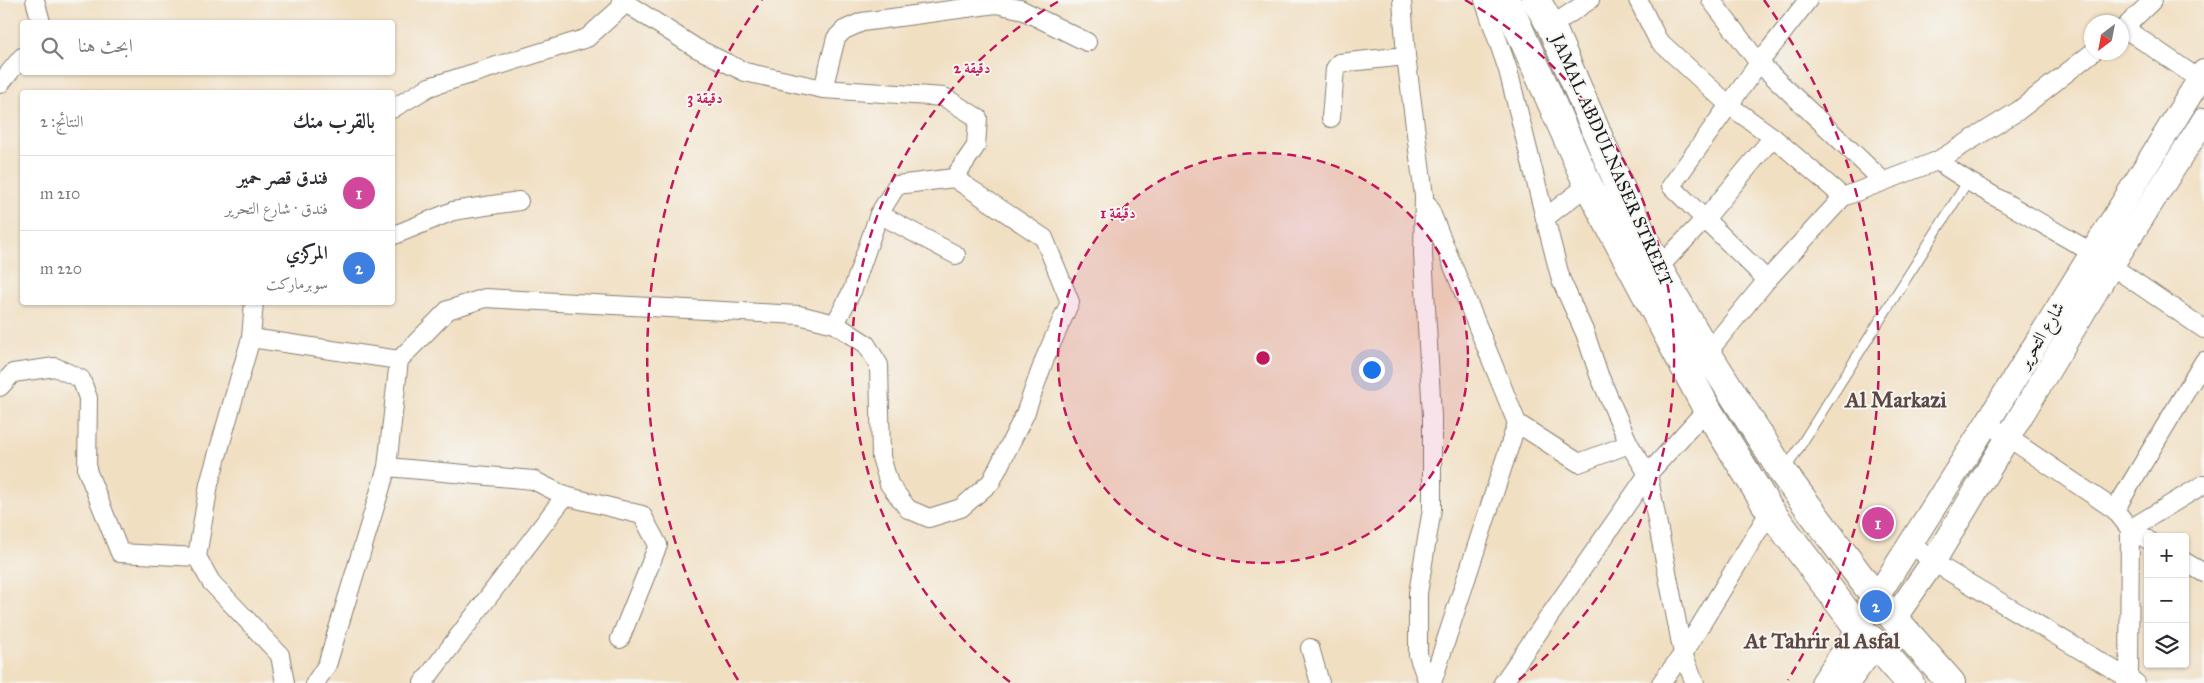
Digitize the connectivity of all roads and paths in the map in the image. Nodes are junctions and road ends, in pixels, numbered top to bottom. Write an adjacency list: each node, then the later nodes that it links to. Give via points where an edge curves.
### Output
1 (35, 0): 12 (street)
2 (1402, 0): 17 (street)
3 (1484, 0): 38 (street, via 1508,70)
4 (1506, 0): 33 (main road, JAMAL ABDULNASER STREET)
5 (1536, 0): 14 (main road, JAMAL ABDULNASER STREET)
6 (1590, 0): 14 (street)
7 (1638, 0): 24 (street, via 1658,40)
8 (1711, 0): 19 (street)
9 (1808, 0): 19 (street)
10 (2153, 0): 13 (street)
11 (623, 2): 23 (street, via 696,48 744,72); 25 (street, via 587,38 429,86)
12 (40, 20)
13 (2129, 23)
14 (1551, 26): 44 (main road, JAMAL ABDULNASER STREET)
15 (2129, 32): 21 (street)
16 (1087, 42): 23 (street, via 1020,9 996,4 862,22 844,30 836,38)
17 (1406, 56): 26 (street, via 1339,63 1335,69); 34 (street)
18 (2084, 59): 29 (street, via 2018,111)
19 (1759, 63): 24 (street); 31 (street)
20 (12, 66): 22 (street)
21 (2202, 75): 41 (main road, شارع التحرير)
22 (0, 84)
23 (823, 89): 30 (street, via 944,97 978,118 976,146)
24 (1730, 106): 28 (street); 39 (street, via 1671,186)
25 (395, 107)
26 (1331, 118)
27 (2204, 120): 43 (main road, شارع التحرير)
28 (1773, 137): 35 (street); 39 (street)
29 (1938, 161): 31 (street); 32 (street)
30 (954, 178): 37 (street, via 897,185); 47 (street, via 1044,238 1070,302 1025,414 991,482 961,508 929,518 908,509 889,484 881,457 879,365 866,344)
31 (1883, 181): 35 (street)
32 (1968, 181): 41 (street); 60 (lane)
33 (1588, 185): 38 (street); 54 (main road, JAMAL ABDULNASER STREET)
34 (1424, 196): 55 (street); 83 (street, via 1432,509 1418,593 1418,655)
35 (1843, 197): 45 (street)
36 (519, 201): 40 (street, via 453,211)
37 (879, 214): 42 (street); 47 (street, via 853,289)
38 (1545, 218): 58 (street, via 1560,280)
39 (1706, 218): 44 (street); 45 (street)
40 (395, 235)
41 (2091, 252): 43 (street); 56 (main road, شارع التحرير)
42 (956, 255)
43 (2111, 266): 48 (street); 57 (main road, شارع التحرير)
44 (1658, 268): 50 (main road, JAMAL ABDULNASER STREET)
45 (1767, 280): 50 (street)
46 (254, 305): 49 (street)
47 (834, 324): 51 (street, via 799,316 485,298 448,310)
48 (2204, 329)
49 (251, 338): 51 (street); 69 (street, via 210,484)
50 (1707, 353): 60 (main road, JAMAL ABDULNASER STREET)
51 (399, 360): 59 (street)
52 (2204, 361): 64 (street)
53 (0, 387): 69 (street, via 13,373 55,367 80,379 88,398 87,470 120,553)
54 (1707, 409): 61 (street); 65 (main road, JAMAL ABDULNASER STREET)
55 (1517, 423): 58 (street, via 1579,463); 83 (street)
56 (1987, 423): 57 (street); 68 (main road, شارع التحرير)
57 (2008, 436): 64 (street); 70 (main road, شارع التحرير)
58 (1629, 444): 61 (street)
59 (387, 467): 63 (street, via 533,480); 80 (street, via 327,665)
60 (1783, 473): 73 (main road, JAMAL ABDULNASER STREET)
61 (1648, 474): 77 (street); 84 (street)
62 (2204, 484): 66 (street)
63 (566, 496): 75 (street, via 642,515 658,545); 81 (street)
64 (2116, 510): 66 (street)
65 (1770, 512): 74 (main road, JAMAL ABDULNASER STREET); 77 (street)
66 (2130, 529): 67 (street); 78 (street)
67 (2144, 538)
68 (1911, 543): 70 (street); 73 (main road, شارع التحرير)
69 (197, 557): 79 (street, via 211,582 280,655)
70 (1933, 562): 73 (main road, شارع التحرير); 78 (street)
71 (2189, 564): 72 (street)
72 (2204, 572)
73 (1886, 607): 90 (main road, JAMAL ABDULNASER STREET)
74 (1867, 636): 87 (main road); 88 (main road); 89 (main road, JAMAL ABDULNASER STREET)
75 (620, 639)
76 (1310, 648): 82 (street)
77 (1683, 654): 85 (street); 86 (street)
78 (2131, 681)
79 (285, 683)
80 (315, 683)
81 (422, 683)
82 (1320, 683)
83 (1430, 683)
84 (1503, 683)
85 (1662, 683)
86 (1695, 683)
87 (1823, 683)
88 (1847, 683)
89 (1910, 683)
90 (1951, 683)

